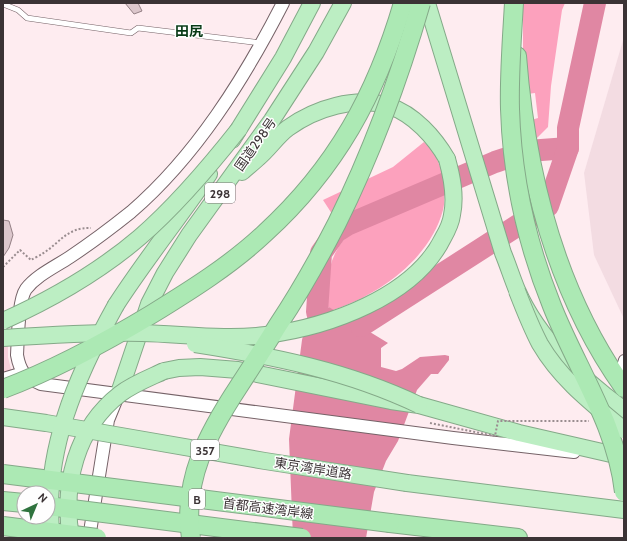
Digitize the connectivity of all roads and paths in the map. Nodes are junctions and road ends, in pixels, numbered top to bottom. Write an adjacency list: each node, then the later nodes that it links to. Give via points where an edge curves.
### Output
1 (283, 3): 9 (street)
2 (312, 3): 10 (highway, via 283,58)
3 (343, 3): 11 (highway, 国道298号 / 298, via 316,52)
4 (403, 3): 23 (highway, bridge, via 381,68 353,125 313,183 288,211 229,263 135,324 54,368)
5 (420, 3): 43 (highway, bridge, via 398,78 363,170 313,268 216,423 201,453 192,484)
6 (427, 3): 14 (highway)
7 (514, 3): 22 (highway, bridge, via 519,83 534,177 544,219 572,297 597,347); 33 (highway, bridge, via 510,109 515,167 526,224 552,306 610,436)
8 (3, 4): 9 (lane, via 18,10 27,18 131,33 138,28)
9 (261, 43): 19 (street, via 207,127 186,156 163,181 116,224 34,281 25,290 17,355)
10 (239, 130): 15 (highway, bridge, via 193,185 140,237 81,280); 39 (highway, bridge, via 132,280 84,366 65,420 54,463 50,492)
11 (227, 183): 16 (highway, bridge, via 258,158 287,129 316,112 328,107 376,104 403,113 433,138 447,159 454,201 448,228 426,263 408,280 369,305 323,322 265,335); 24 (highway, 国道298号 / 298, via 190,235 149,304)
12 (95, 228): 13 (path, via 77,230 65,235 43,254 31,260 20,250)
13 (3, 267)
14 (517, 290): 26 (highway, bridge, via 532,317 562,356); 30 (highway, bridge, via 531,327 552,361 580,394)
15 (3, 321)
16 (108, 334): 17 (highway, bridge); 25 (highway, bridge, via 276,357 338,373)
17 (3, 338)
18 (624, 360): 20 (street, via 619,376)
19 (23, 372): 21 (street); 24 (street, via 31,380 41,384)
20 (624, 376)
21 (3, 378)
22 (624, 388)
23 (3, 389)
24 (118, 393): 31 (street, via 453,438); 41 (street, via 108,420)
25 (419, 405): 31 (highway, via 519,433); 40 (highway, bridge, via 392,402 238,370 200,367 164,371 131,386 107,405 82,441 71,474 68,497)
26 (624, 410)
27 (3, 417): 37 (highway, 東京湾岸道路 / 357, bridge, via 265,461)
28 (591, 421): 29 (path, bridge, via 498,421 495,436)
29 (430, 423)
30 (624, 430)
31 (624, 457)
32 (3, 474): 45 (highway, 首都高速湾岸線 / B, bridge)
33 (624, 492)
34 (3, 501): 35 (highway)
35 (16, 502)
36 (56, 507): 44 (highway, 首都高速湾岸線 / B, bridge)
37 (624, 510)
38 (3, 526): 42 (highway, bridge)
39 (52, 538)
40 (71, 538)
41 (89, 538)
42 (97, 538)
43 (190, 538)
44 (302, 538)
45 (518, 538)

